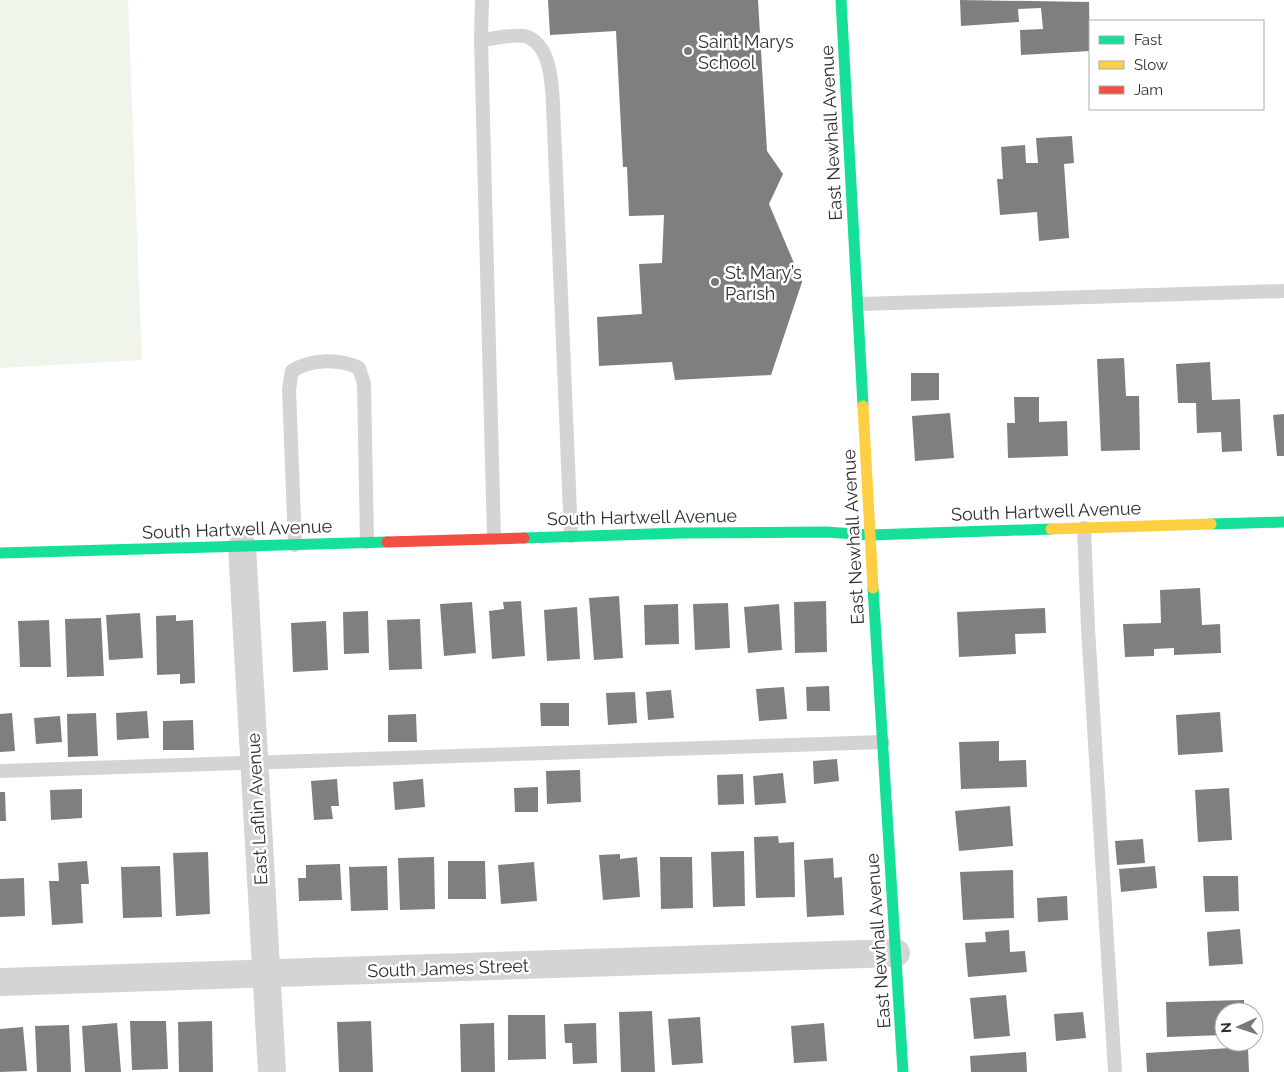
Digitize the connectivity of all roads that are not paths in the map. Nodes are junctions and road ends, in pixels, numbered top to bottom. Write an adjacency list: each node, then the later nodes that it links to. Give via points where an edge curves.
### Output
1 (482, 0): 3 (lane)
2 (841, 0): 5 (street, East Newhall Avenue, via 852,134)
3 (481, 40): 9 (lane, via 524,36 541,46 549,64); 10 (lane)
4 (1284, 291): 5 (lane)
5 (859, 304): 8 (street, East Newhall Avenue)
6 (1284, 522): 7 (street, South Hartwell Avenue)
7 (1084, 528): 8 (street, South Hartwell Avenue); 23 (lane)
8 (870, 535): 9 (street, South Hartwell Avenue, via 816,532); 15 (street, East Newhall Avenue)
9 (571, 536): 10 (street, South Hartwell Avenue)
10 (494, 538): 11 (street, South Hartwell Avenue)
11 (367, 542): 12 (street, South Hartwell Avenue); 12 (lane, via 364,384 359,368 346,361 304,364 292,371 289,389)
12 (295, 544): 13 (street, South Hartwell Avenue)
13 (242, 546): 14 (street, South Hartwell Avenue); 16 (street, East Laflin Avenue)
14 (0, 553)
15 (883, 742): 16 (lane); 18 (street, East Newhall Avenue)
16 (254, 764): 17 (lane); 19 (street, East Laflin Avenue)
17 (0, 771)
18 (896, 953): 19 (street, South James Street); 22 (street, East Newhall Avenue)
19 (267, 974): 20 (street, South James Street); 21 (street, East Laflin Avenue)
20 (0, 982)
21 (272, 1072)
22 (903, 1072)
23 (1115, 1072)

